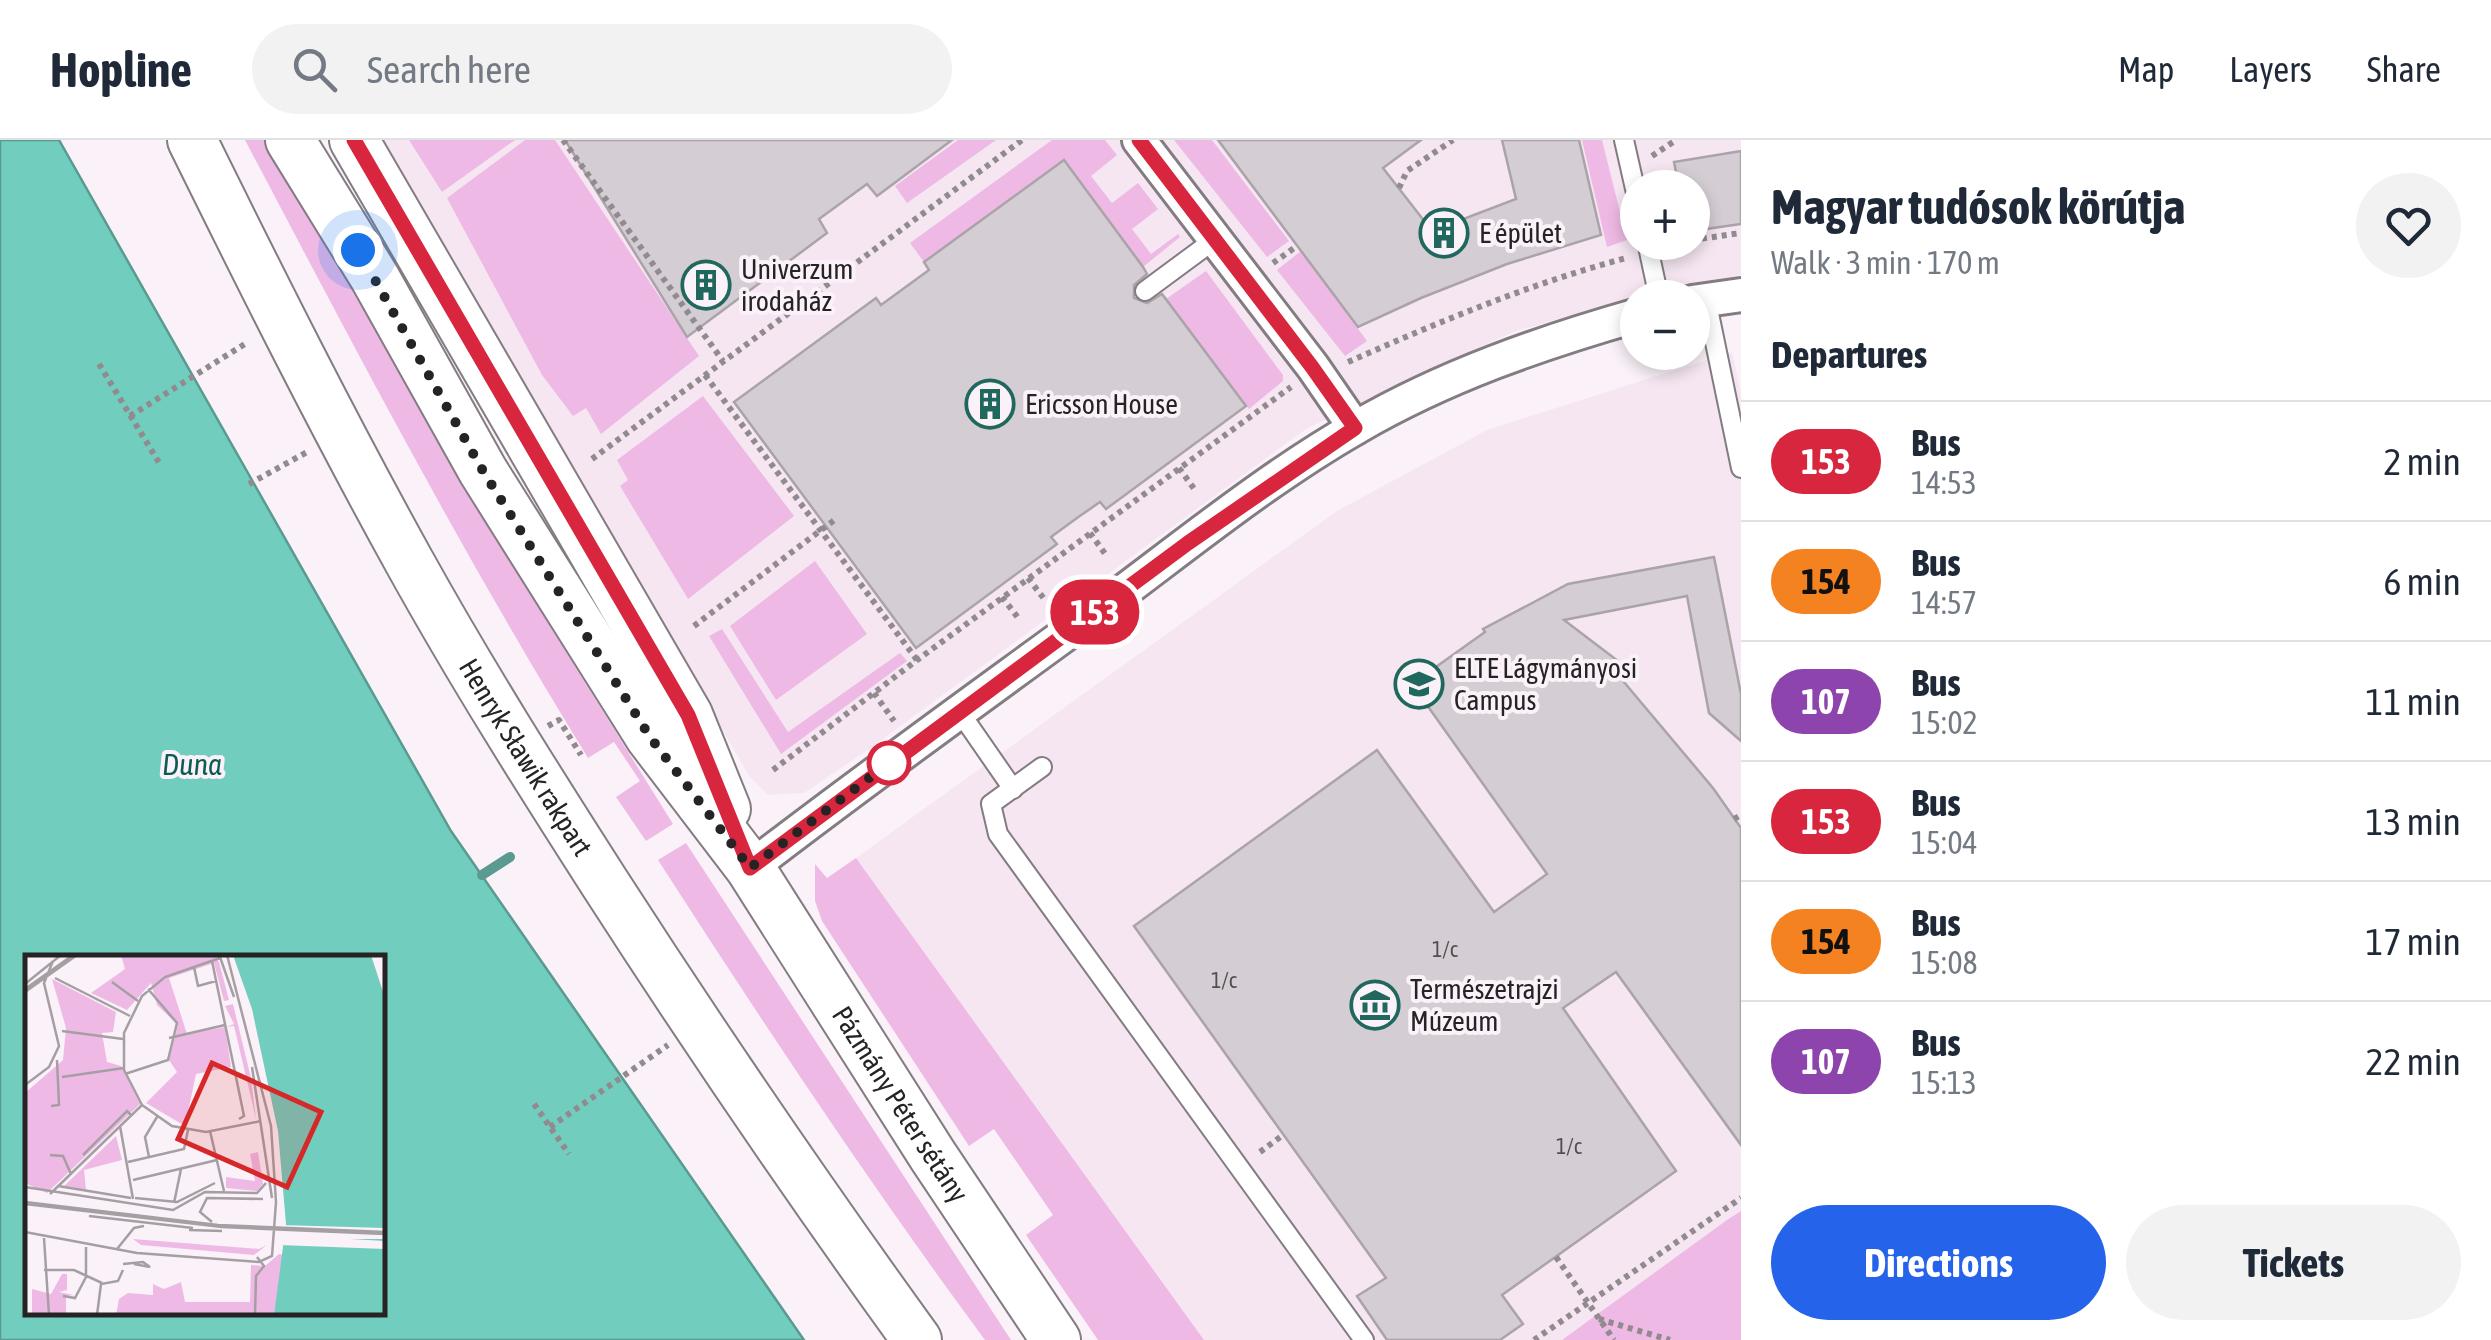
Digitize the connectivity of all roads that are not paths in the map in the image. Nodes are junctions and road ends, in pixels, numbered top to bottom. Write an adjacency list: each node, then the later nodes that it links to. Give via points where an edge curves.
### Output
1 (192, 140): 19 (street, Henryk Sławik rakpart, via 331,416 489,699 690,1014)
2 (290, 140): 18 (street, Pázmány Péter sétány, via 483,471 640,720)
3 (354, 140): 18 (street, Pázmány Péter sétány, via 688,715)
4 (1139, 140): 7 (street)
5 (1624, 140): 6 (lane)
6 (1631, 170)
7 (1214, 240): 8 (lane); 13 (street)
8 (1145, 291)
9 (1741, 294): 10 (street)
10 (1710, 299)
11 (1620, 320): 13 (street, via 1478,368)
12 (1710, 345): 14 (lane)
13 (1355, 428): 15 (street)
14 (1741, 468)
15 (959, 711): 17 (lane); 18 (street)
16 (1042, 767): 17 (lane)
17 (1012, 789): 21 (lane, via 991,804 998,834)
18 (750, 868): 20 (street, Pázmány Péter sétány)
19 (917, 1340)
20 (1056, 1340)
21 (1364, 1340)

